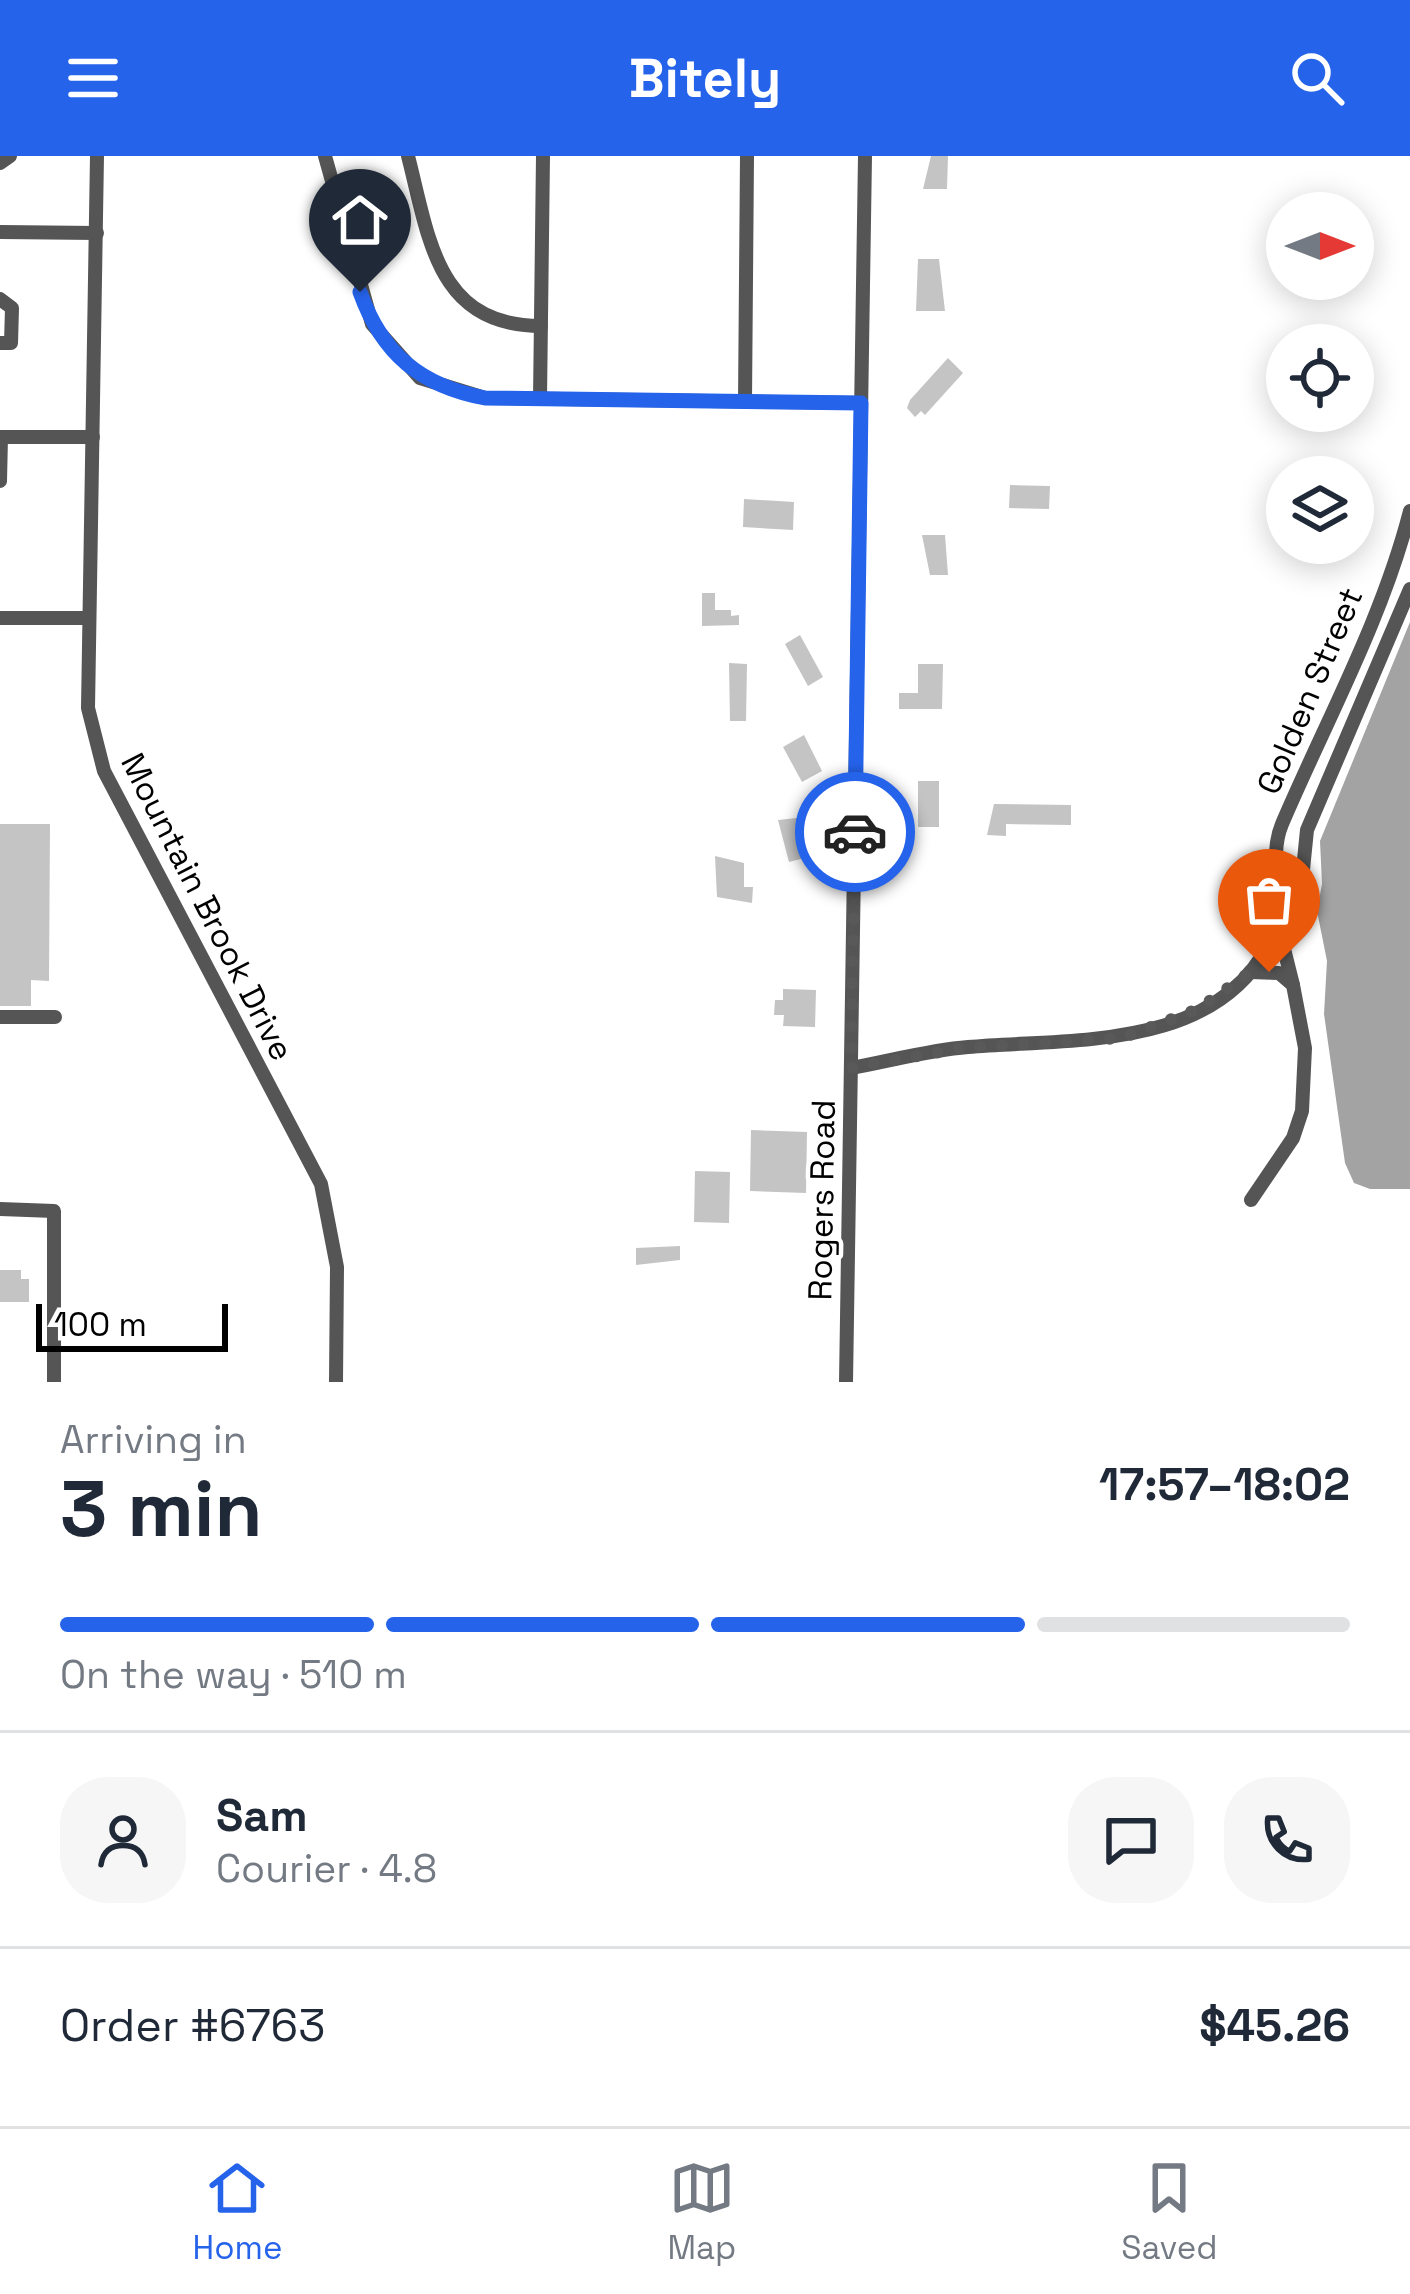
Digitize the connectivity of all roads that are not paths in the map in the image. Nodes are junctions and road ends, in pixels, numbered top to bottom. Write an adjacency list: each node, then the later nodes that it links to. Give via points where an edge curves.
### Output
1 (10, 156): 8 (street)
2 (97, 156): 10 (street, Mountain Brook Drive)
3 (325, 156): 14 (street, via 360,292 392,352 420,378 452,392)
4 (408, 156): 12 (street, via 440,271 454,292 509,325)
5 (543, 156): 12 (street)
6 (747, 156): 15 (street)
7 (865, 156): 16 (street, Rogers Road)
8 (0, 164)
9 (0, 232): 10 (street)
10 (97, 233): 18 (street, Mountain Brook Drive)
11 (0, 299): 13 (street, via 12,308 11,343)
12 (541, 326): 14 (street)
13 (0, 344)
14 (540, 399): 15 (street)
15 (745, 402): 16 (street)
16 (861, 403): 29 (street, Rogers Road)
17 (0, 436): 18 (street); 19 (street)
18 (92, 437): 23 (street, Mountain Brook Drive)
19 (0, 481)
20 (1410, 511): 24 (street, Golden Street, via 1276,838)
21 (1410, 589): 24 (street, via 1306,830 1300,889)
22 (0, 618): 23 (street)
23 (89, 618): 33 (street, Mountain Brook Drive, via 88,708 104,771 321,1184 336,1244)
24 (1278, 925): 25 (street); 26 (street, Golden Street)
25 (1250, 972): 26 (street, via 1275,972); 29 (street, via 1198,1009 1122,1038 962,1048)
26 (1293, 985): 30 (street, Golden Street, via 1306,1062 1301,1115)
27 (0, 1017): 28 (street)
28 (56, 1017)
29 (851, 1068): 34 (street, Rogers Road)
30 (1251, 1200)
31 (0, 1210): 32 (street, via 54,1210)
32 (53, 1382)
33 (336, 1382)
34 (846, 1382)

